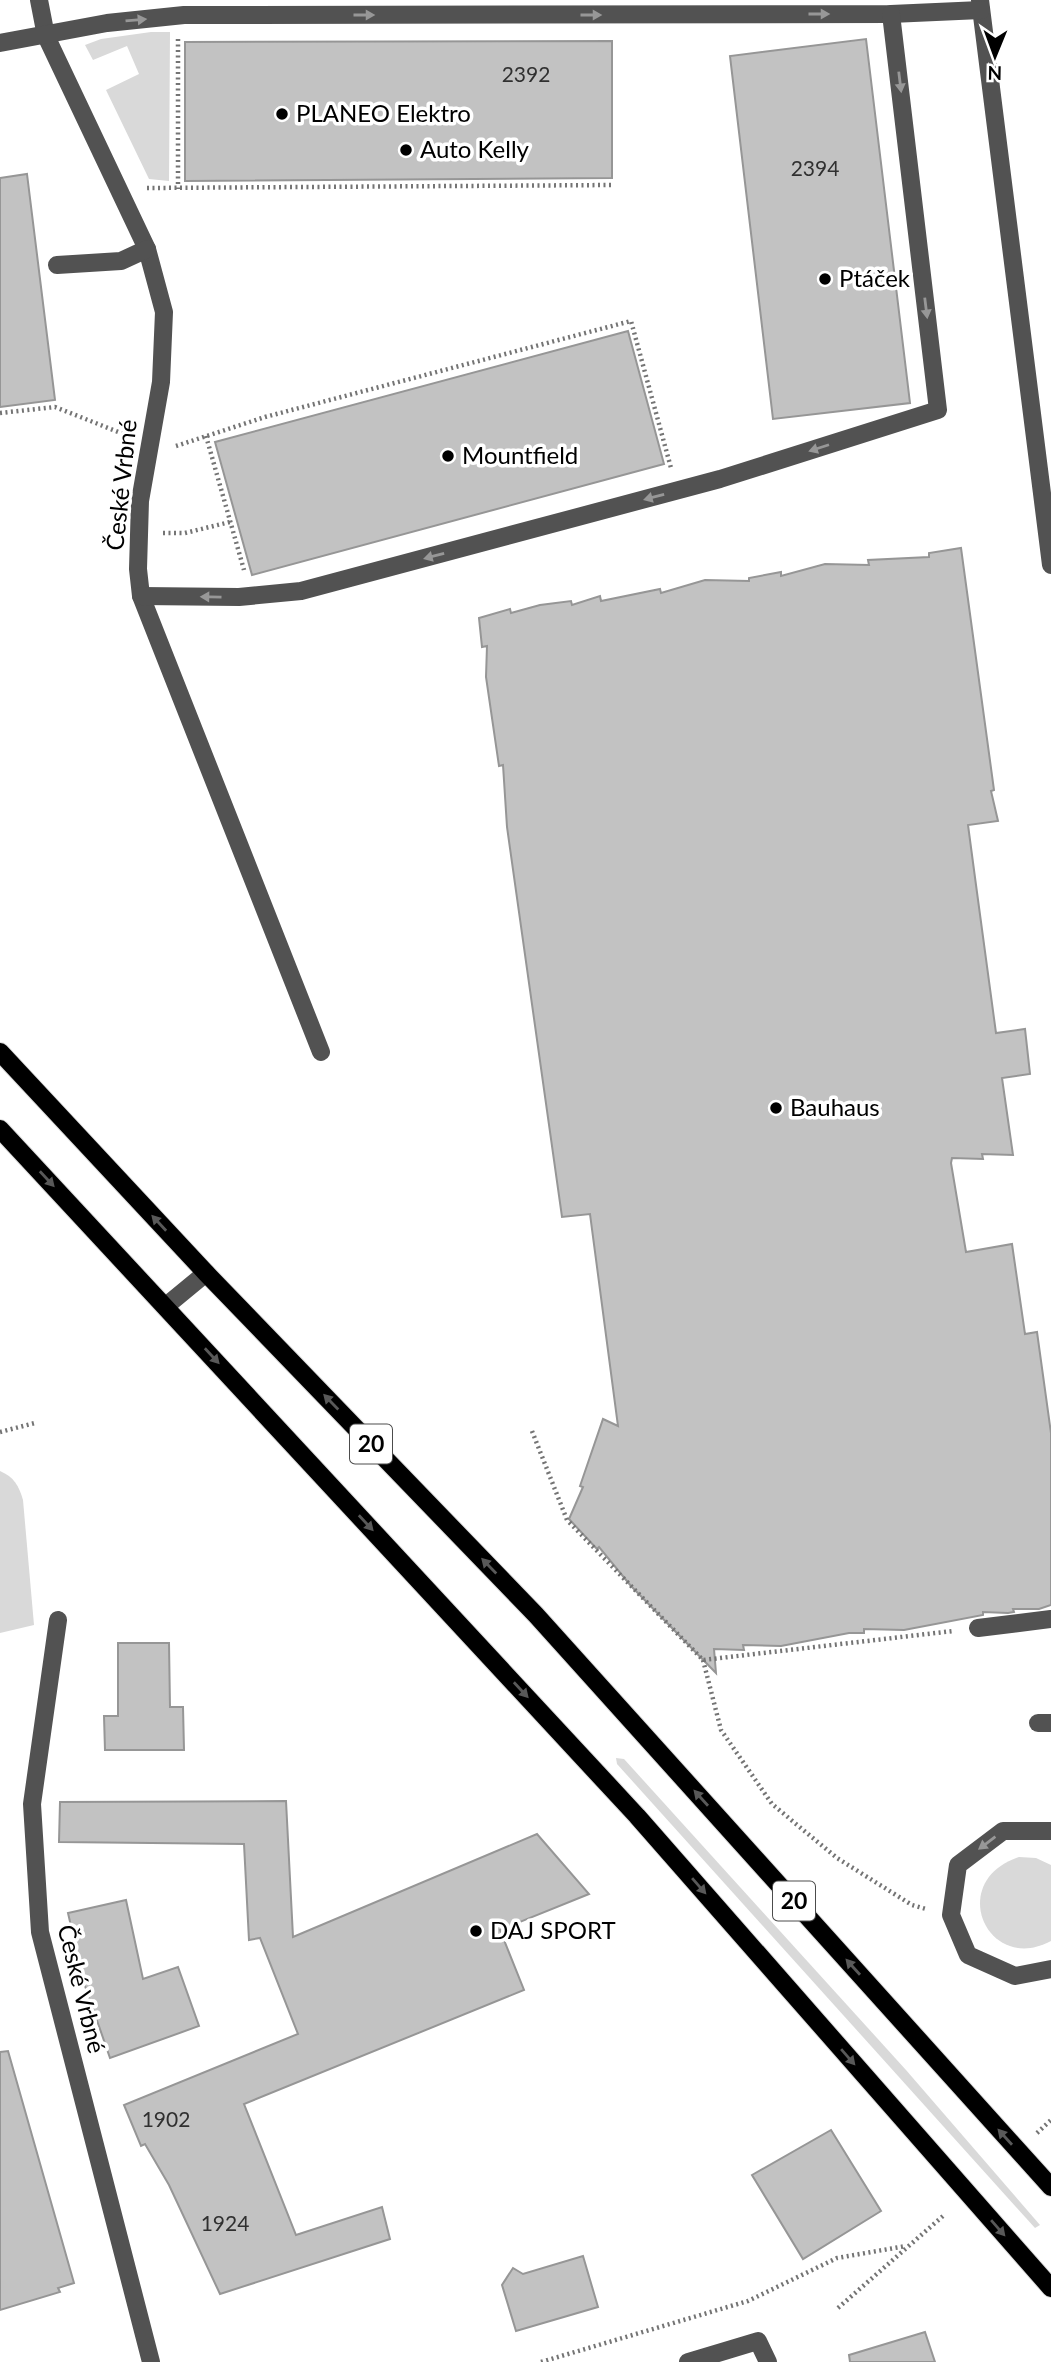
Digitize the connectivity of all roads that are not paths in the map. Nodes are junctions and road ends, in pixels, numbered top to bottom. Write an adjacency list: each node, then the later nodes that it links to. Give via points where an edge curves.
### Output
1 (38, 0): 4 (street, České Vrbné)
2 (980, 5): 3 (street); 8 (street)
3 (891, 14): 4 (street, one-way to 3, via 107,23 177,16); 9 (street, one-way to 9, via 938,410 677,491 301,591 239,597)
4 (46, 36): 5 (street); 6 (street, České Vrbné)
5 (0, 44)
6 (147, 250): 7 (street, via 121,261); 9 (street, České Vrbné, via 166,333 140,501)
7 (57, 265)
8 (1051, 565)
9 (141, 596): 11 (street, České Vrbné)
10 (0, 1052): 13 (main road, 20, one-way to 10)
11 (321, 1052)
12 (0, 1129): 14 (main road, 20, one-way to 14)
13 (206, 1273): 14 (street); 20 (main road, 20, one-way to 13, via 536,1615)
14 (166, 1306): 21 (main road, 20, one-way to 21, via 638,1816)
15 (1051, 1619): 17 (street)
16 (58, 1620): 22 (street, České Vrbné, via 32,1804 40,1932)
17 (978, 1628)
18 (1051, 1831): 19 (street, one-way to 19, via 1003,1831 958,1865 951,1915 968,1955 1015,1976)
19 (1051, 1969)
20 (1051, 2187)
21 (1051, 2288)
22 (151, 2362)
23 (688, 2362): 24 (street, via 758,2341)
24 (768, 2362)

